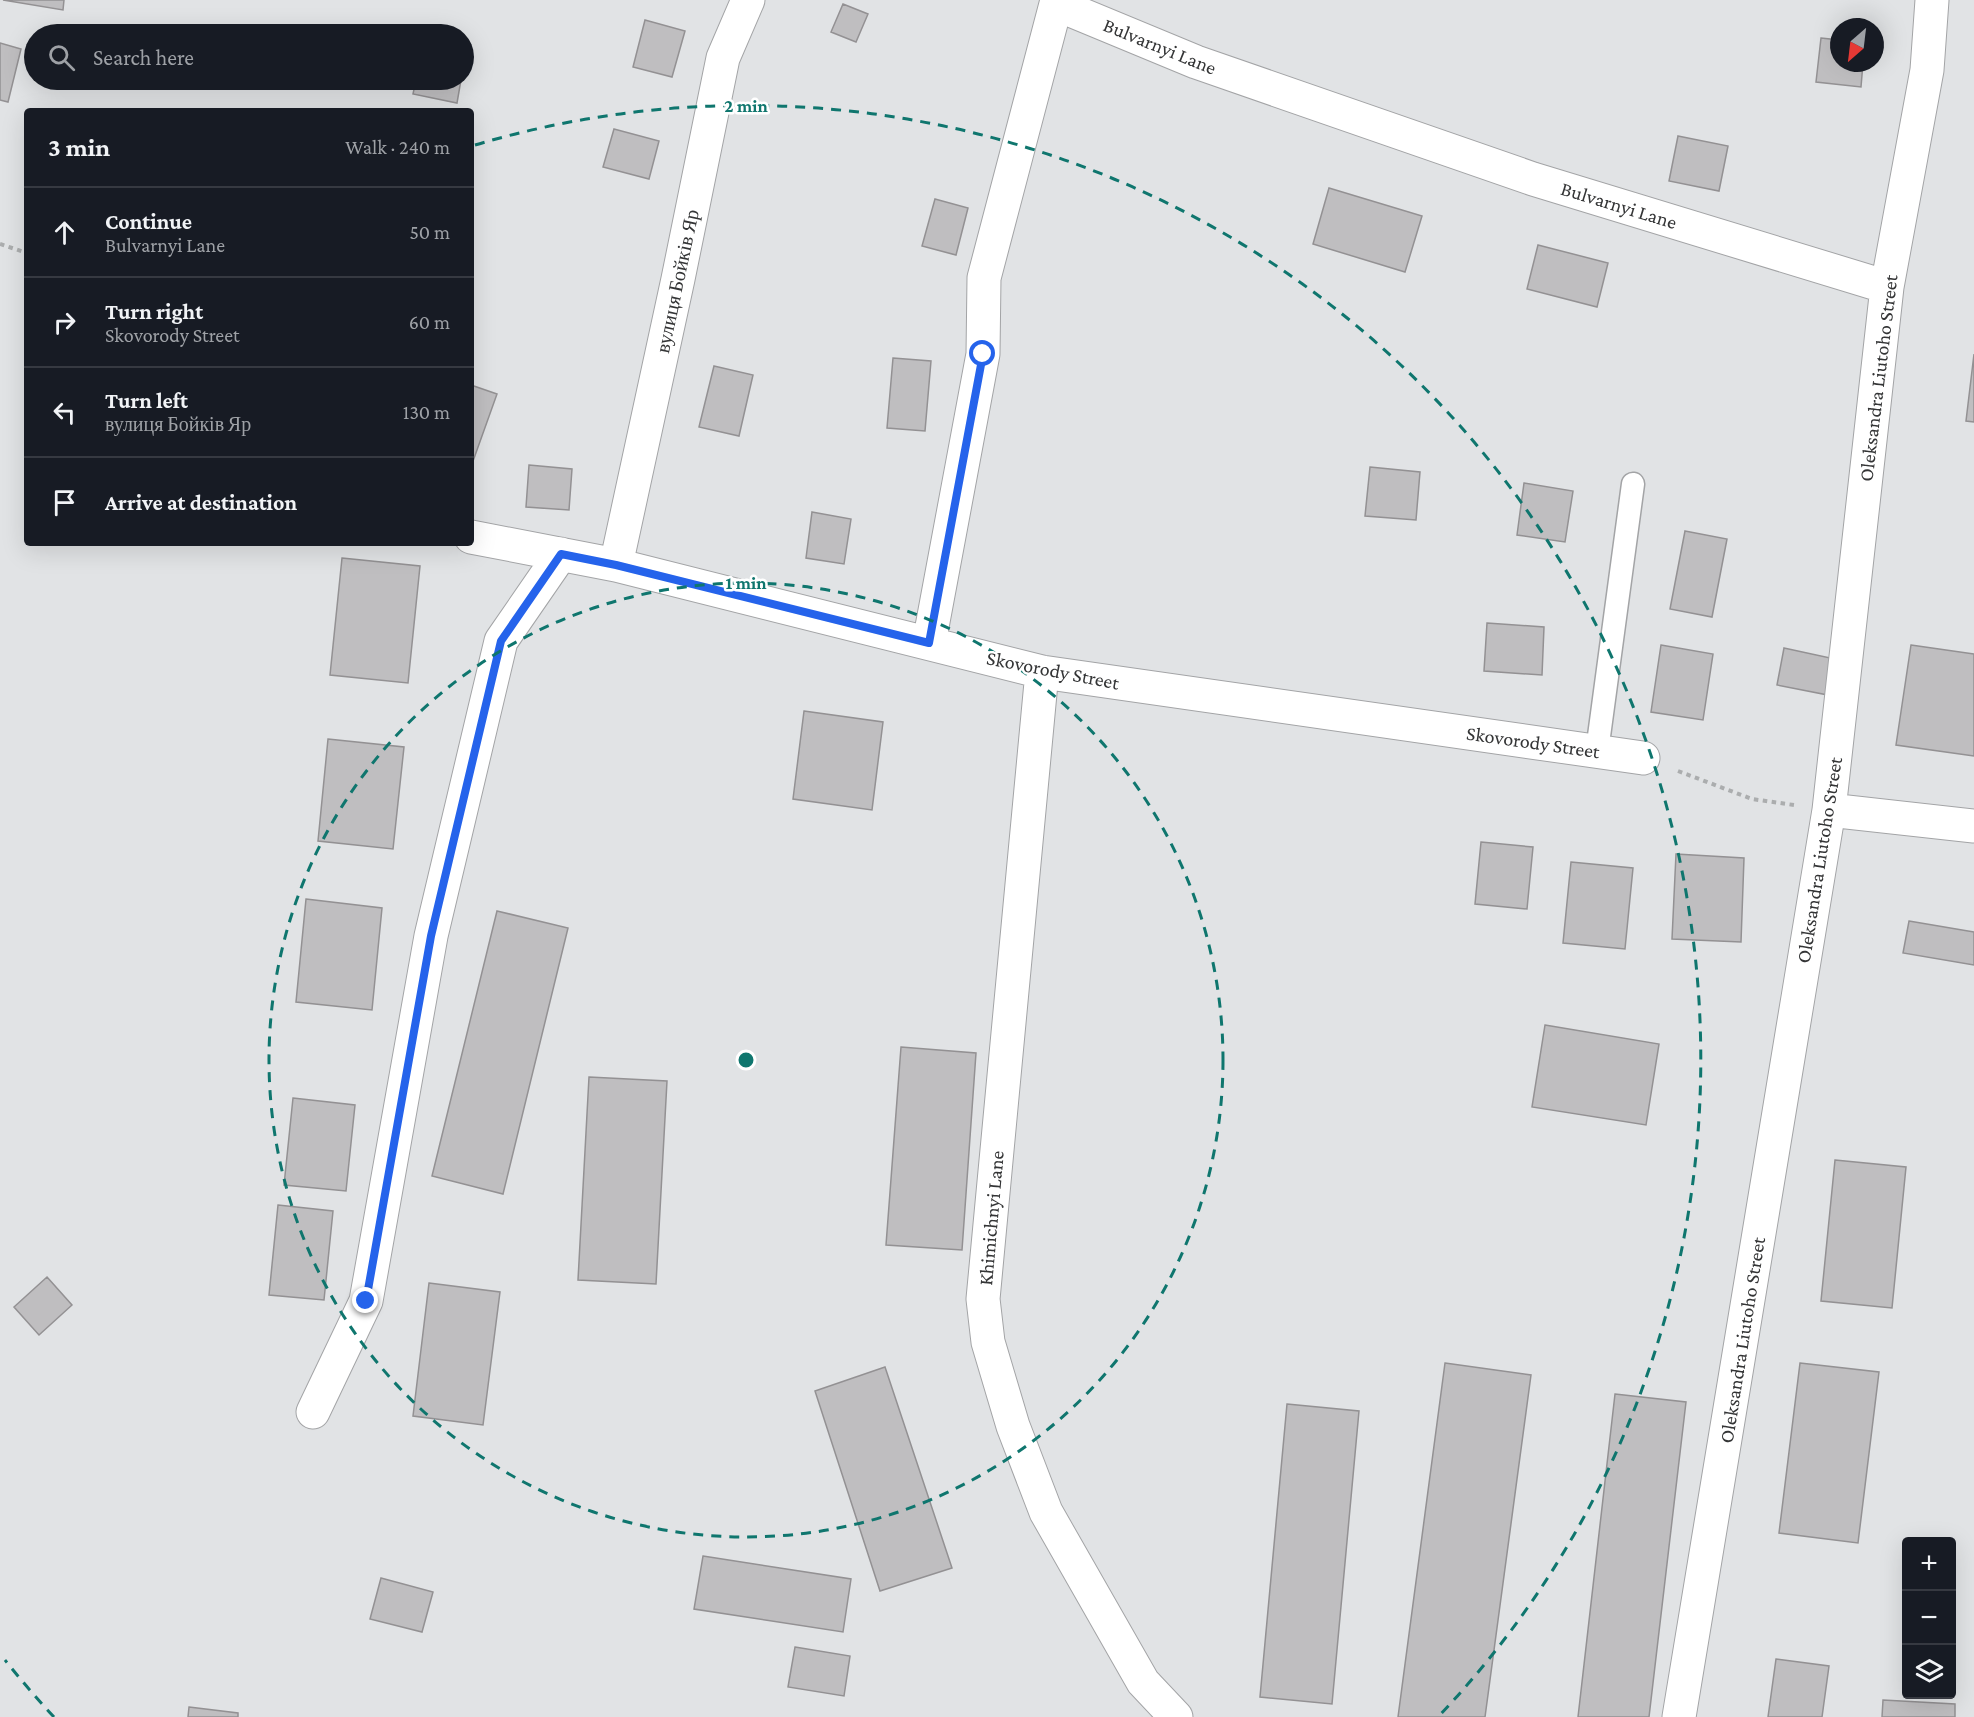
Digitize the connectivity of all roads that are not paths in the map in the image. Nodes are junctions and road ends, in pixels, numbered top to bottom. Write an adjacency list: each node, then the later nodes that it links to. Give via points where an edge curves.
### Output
1 (747, 0): 7 (street, вулиця Бойків Яр, via 723,58)
2 (1932, 0): 3 (street, Oleksandra Liutoho Street, via 1927,70)
3 (1887, 287): 8 (street, Bulvarnyi Lane, via 1533,179 1196,62 1056,4 984,278 983,354); 12 (street, Oleksandra Liutoho Street)
4 (1633, 484): 10 (lane)
5 (474, 538): 6 (street, Skovorody Street)
6 (561, 554): 7 (street, Skovorody Street); 14 (street, via 501,641 431,936 366,1301)
7 (616, 565): 8 (street, Skovorody Street)
8 (929, 643): 9 (street, Skovorody Street)
9 (1042, 672): 10 (street, Skovorody Street); 15 (street, Khimichnyi Lane, via 983,1299 988,1342 1013,1426 1046,1512 1143,1682)
10 (1597, 751): 11 (street, Skovorody Street)
11 (1644, 758)
12 (1829, 810): 13 (street); 16 (street, Oleksandra Liutoho Street)
13 (1974, 826)
14 (313, 1412)
15 (1176, 1717)
16 (1680, 1717)

